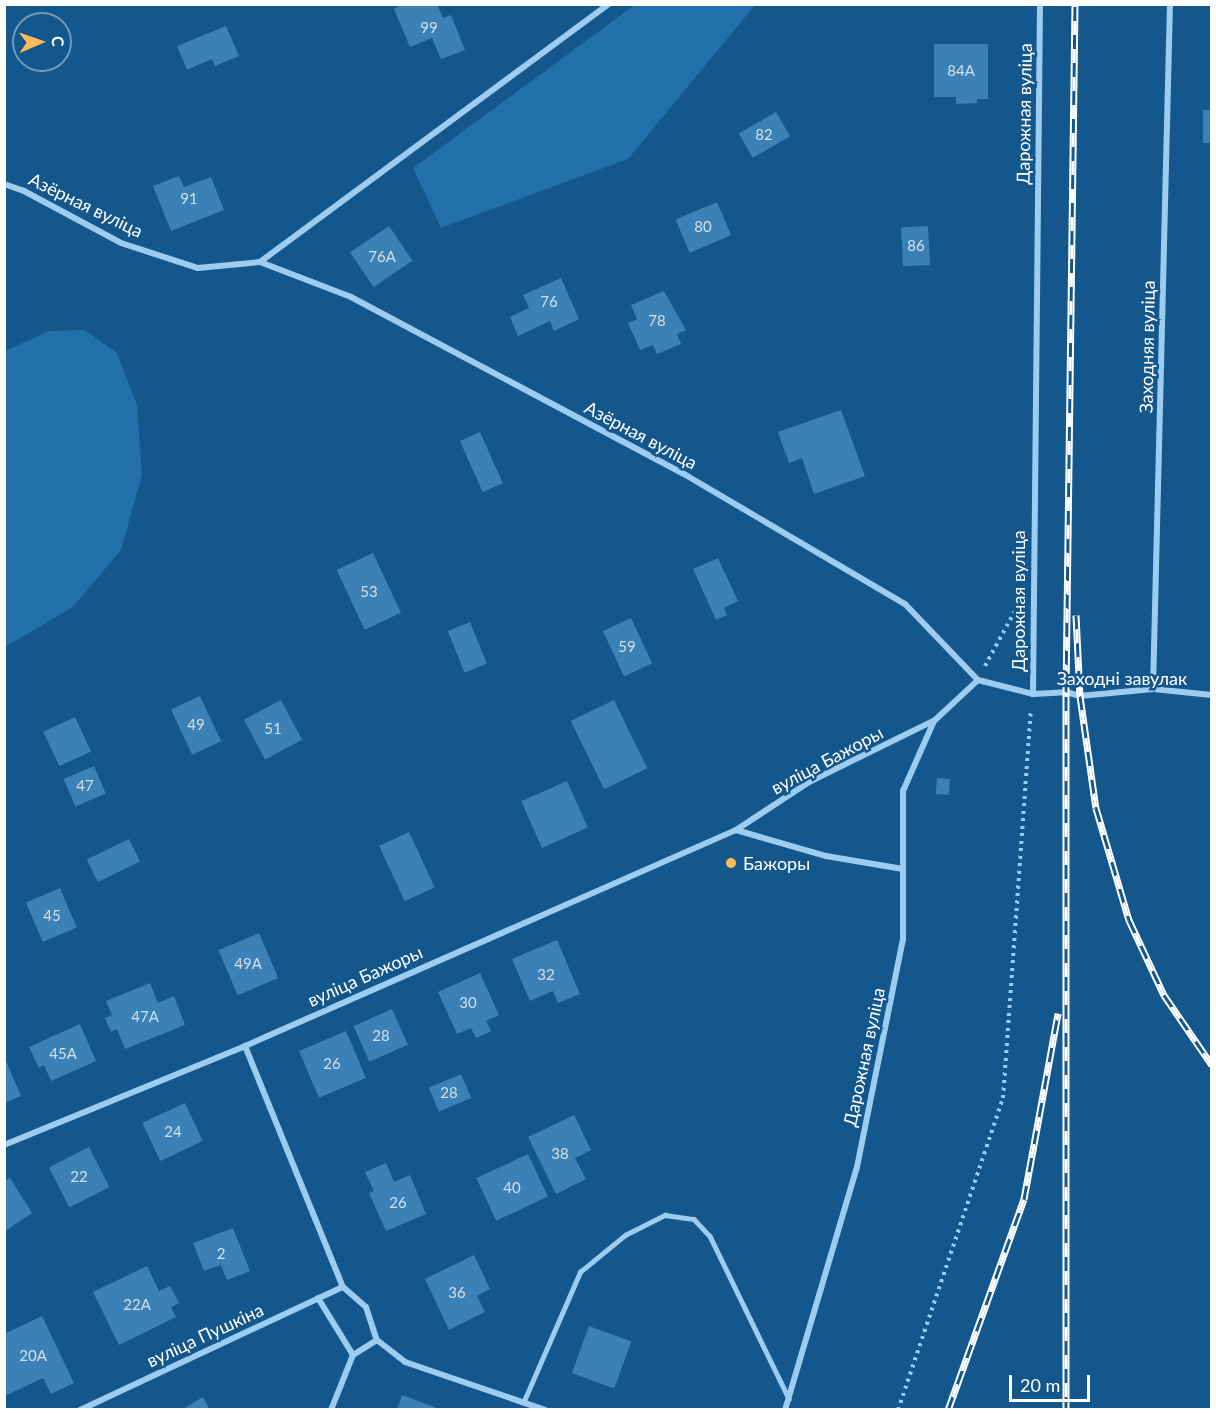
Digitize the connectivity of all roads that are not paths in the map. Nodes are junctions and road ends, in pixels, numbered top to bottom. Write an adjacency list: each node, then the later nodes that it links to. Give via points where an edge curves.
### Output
1 (609, 4): 5 (street)
2 (1040, 4): 8 (street, Дарожная вуліца)
3 (1170, 4): 7 (street, Заходняя вуліца)
4 (4, 184): 5 (street, Азёрная вуліца, via 24,190 121,243 198,268)
5 (260, 262): 6 (street, Азёрная вуліца, via 351,297 694,480 905,604)
6 (978, 680): 8 (street, Дарожная вуліца); 10 (street, Дарожная вуліца)
7 (1153, 689): 8 (street, Заходні завулак, via 1080,696 1066,692); 9 (street, Заходні завулак)
8 (1033, 694)
9 (1212, 695)
10 (934, 721): 11 (street, вуліца Бажоры, via 809,782); 12 (street, Дарожная вуліца, via 903,791)
11 (736, 830): 12 (street, via 826,856); 13 (street, вуліца Бажоры)
12 (903, 869): 19 (street, Дарожная вуліца, via 903,939 857,1167)
13 (245, 1046): 14 (street, вуліца Бажоры); 15 (street)
14 (4, 1145)
15 (343, 1287): 16 (street, вуліца Пушкіна); 17 (street, via 366,1307)
16 (318, 1299): 18 (street); 21 (street, вуліца Пушкіна)
17 (377, 1340): 18 (street); 20 (street, via 405,1362)
18 (353, 1355): 22 (street)
19 (789, 1399): 20 (lane, via 710,1236 694,1219 665,1215 625,1234 580,1272); 24 (street, Дарожная вуліца)
20 (524, 1401): 23 (street)
21 (80, 1410)
22 (331, 1410)
23 (545, 1410)
24 (785, 1410)

